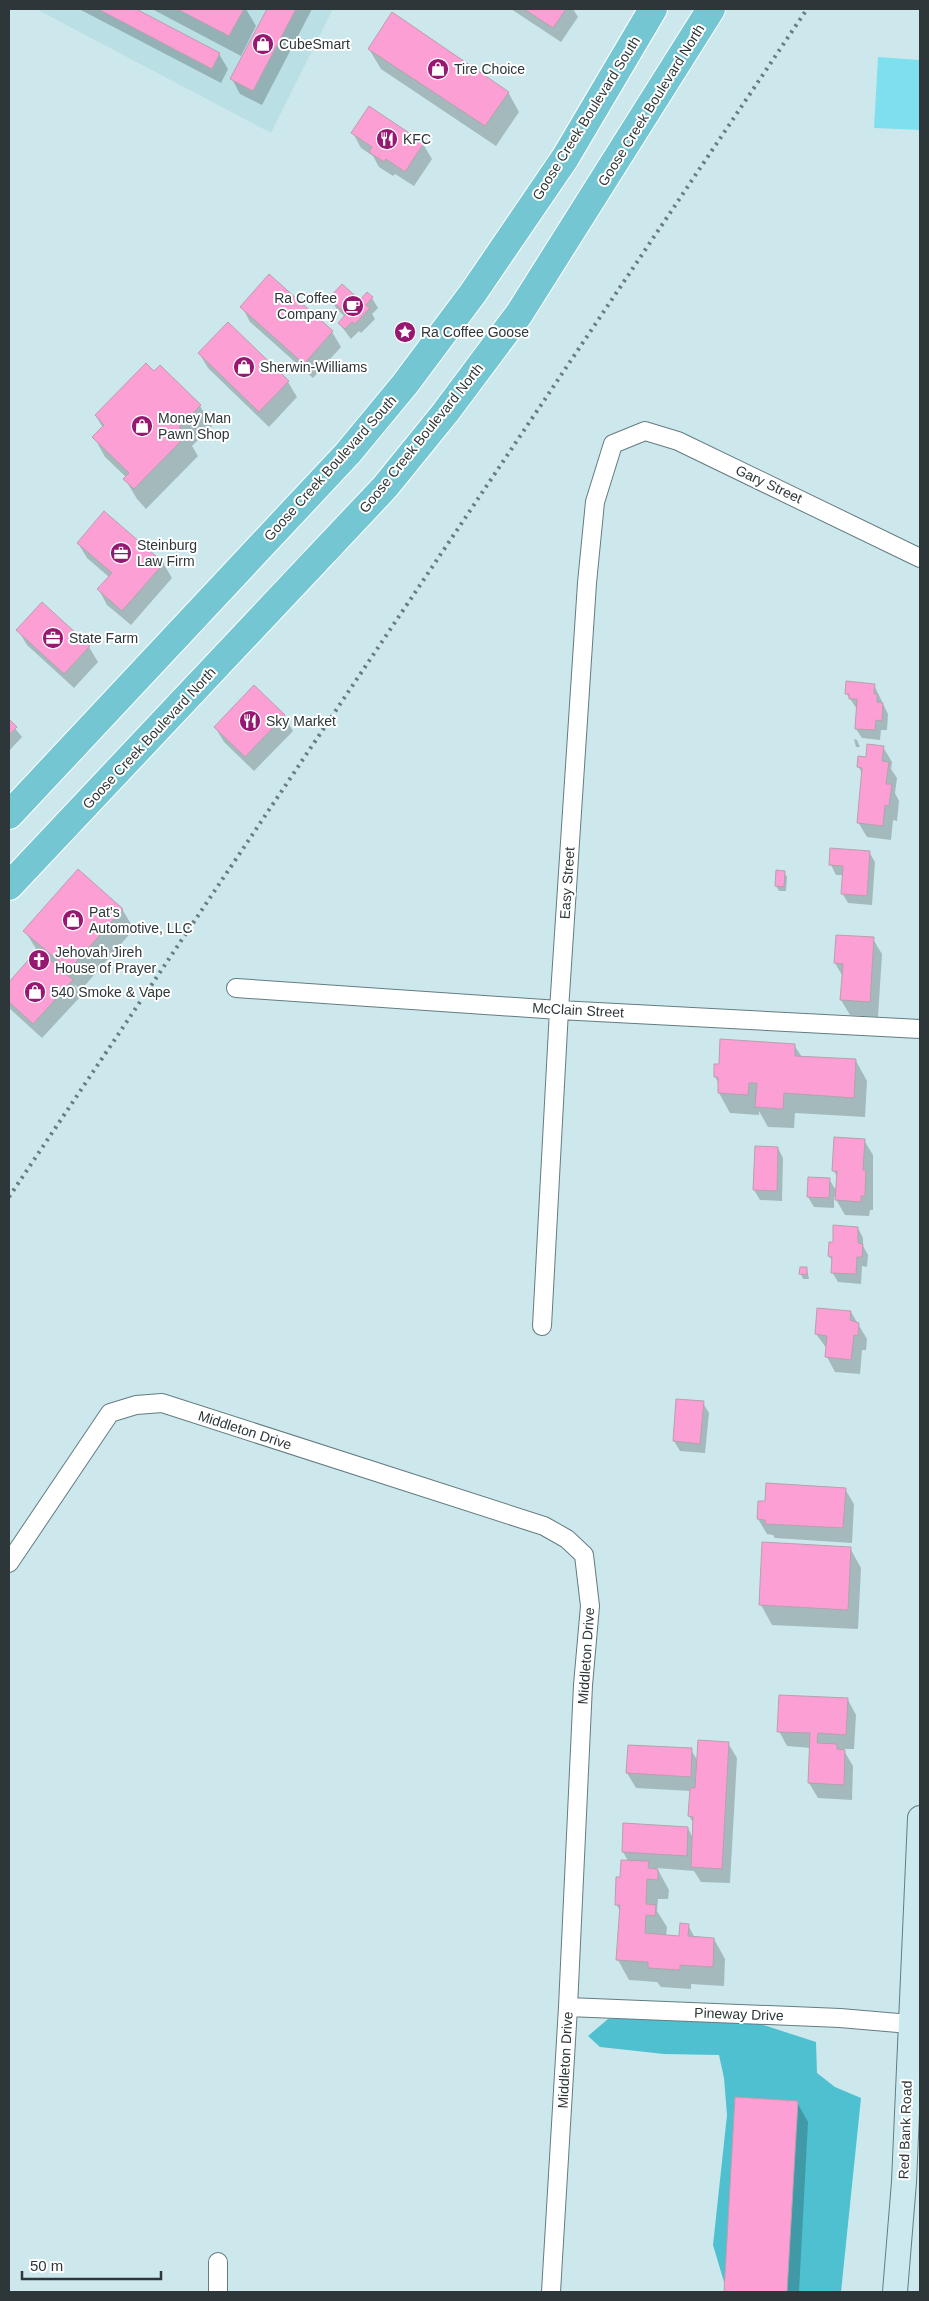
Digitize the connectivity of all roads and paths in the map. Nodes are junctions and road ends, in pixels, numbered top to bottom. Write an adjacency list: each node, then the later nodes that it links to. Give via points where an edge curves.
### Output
1 (653, 9): 5 (highway, Goose Creek Boulevard South, via 565,158 473,293 405,384 348,453)
2 (712, 9): 6 (highway, Goose Creek Boulevard North, via 519,314 445,413 384,487)
3 (613, 444): 4 (street, Gary Street, via 645,431 678,441); 8 (street, Easy Street, via 595,502)
4 (920, 558)
5 (9, 815)
6 (9, 886)
7 (236, 988): 8 (street, McClain Street)
8 (559, 1010): 9 (street, McClain Street); 10 (street, Easy Street)
9 (920, 1029)
10 (542, 1326)
11 (9, 1563): 14 (street, Middleton Drive, via 110,1412 136,1404 162,1403 544,1526 567,1539 584,1555 590,1606)
12 (920, 1818): 13 (main road, Red Bank Road)
13 (919, 1850): 15 (main road, Red Bank Road)
14 (568, 2007): 15 (street, Pineway Drive, via 840,2018); 18 (street, Middleton Drive)
15 (910, 2024): 19 (main road, Red Bank Road, via 904,2182)
16 (218, 2262): 17 (street)
17 (218, 2292)
18 (551, 2292)
19 (895, 2292)

